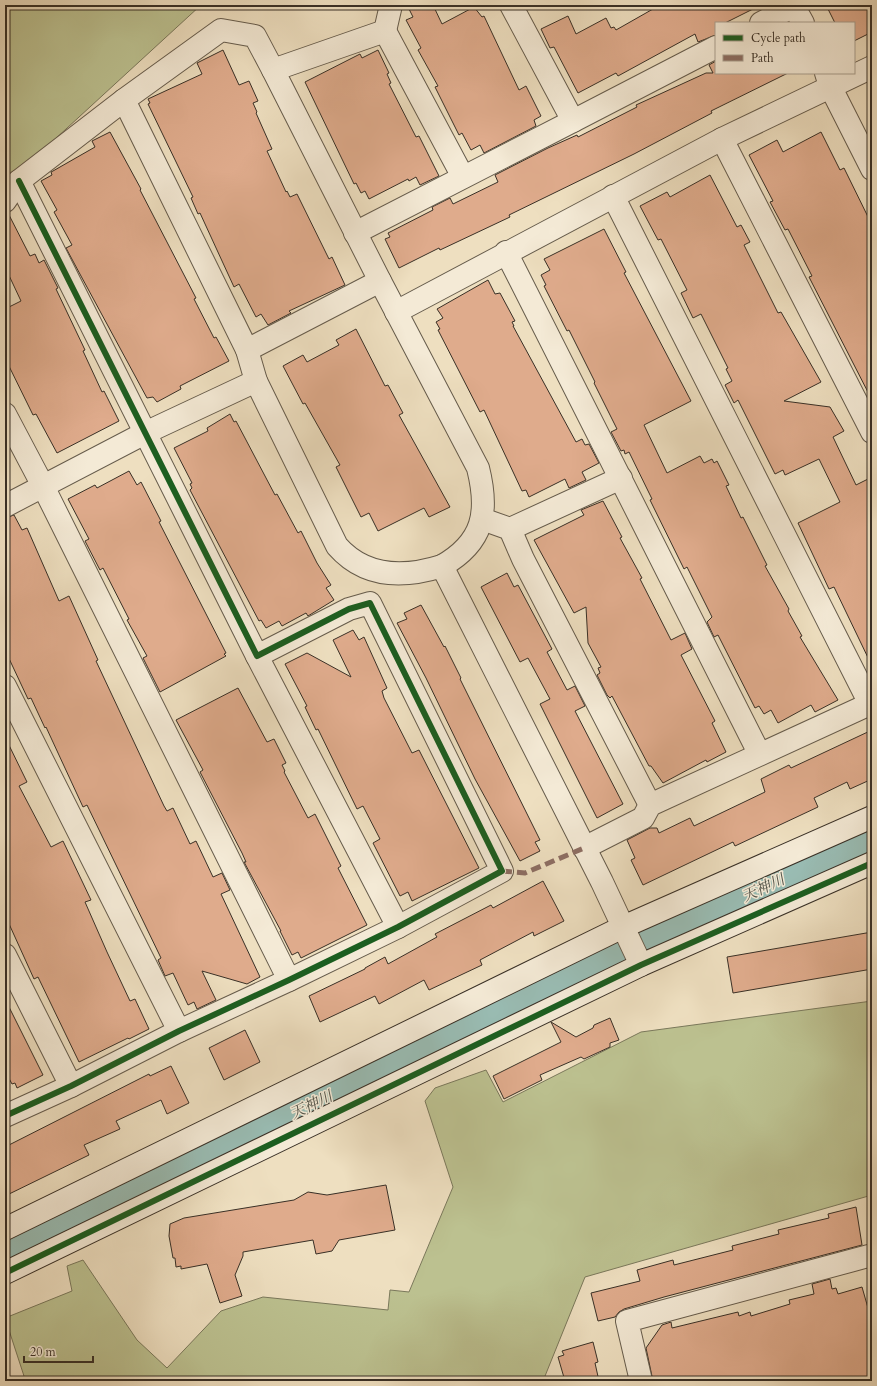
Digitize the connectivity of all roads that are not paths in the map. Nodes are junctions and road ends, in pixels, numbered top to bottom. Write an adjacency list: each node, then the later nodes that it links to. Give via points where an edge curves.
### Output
1 (391, 5): 5 (street)
2 (511, 5): 13 (street)
3 (796, 10): 4 (street)
4 (764, 22)
5 (385, 31): 8 (street); 16 (street)
6 (715, 48): 13 (street)
7 (872, 67): 9 (street)
8 (273, 70): 12 (street, via 255,36 221,30); 20 (street)
9 (855, 72)
10 (848, 74): 11 (street)
11 (828, 80): 14 (street); 15 (street)
12 (124, 100): 17 (street); 24 (street)
13 (573, 121): 16 (street)
14 (722, 138): 18 (street); 27 (street)
15 (872, 169)
16 (463, 177): 20 (street)
17 (19, 181): 19 (street); 28 (street)
18 (614, 196): 21 (street); 39 (street)
19 (5, 201)
20 (355, 233): 22 (street)
21 (506, 252): 23 (street); 29 (street)
22 (380, 280): 23 (street); 24 (street)
23 (396, 312): 32 (street, via 478,468 484,491)
24 (247, 350): 25 (street)
25 (256, 381): 28 (street); 35 (street, via 337,546 347,558)
26 (5, 414): 30 (street)
27 (872, 432)
28 (145, 433): 30 (street); 37 (street)
29 (621, 478): 33 (street); 40 (street)
30 (43, 486): 31 (street); 49 (street)
31 (5, 506)
32 (482, 519): 33 (street); 34 (street, via 472,541 458,557)
33 (510, 529): 41 (street)
34 (442, 566): 35 (street, via 422,572); 43 (street)
35 (380, 573): 36 (street)
36 (370, 603): 37 (street, via 349,609); 45 (street, via 502,871)
37 (257, 656): 45 (street)
38 (5, 686): 50 (street)
39 (871, 703): 40 (street)
40 (759, 753): 41 (street)
41 (650, 805): 43 (street, via 643,818)
42 (872, 817): 46 (street)
43 (584, 848): 46 (street)
44 (872, 863): 48 (street)
45 (398, 927): 49 (street)
46 (623, 927): 48 (street); 53 (street)
47 (5, 955): 51 (street)
48 (641, 965): 55 (street)
49 (289, 980): 50 (street)
50 (179, 1031): 51 (street)
51 (71, 1086): 52 (street)
52 (5, 1116)
53 (5, 1229)
54 (872, 1255): 56 (street, via 627,1321)
55 (5, 1273)
56 (641, 1381)

